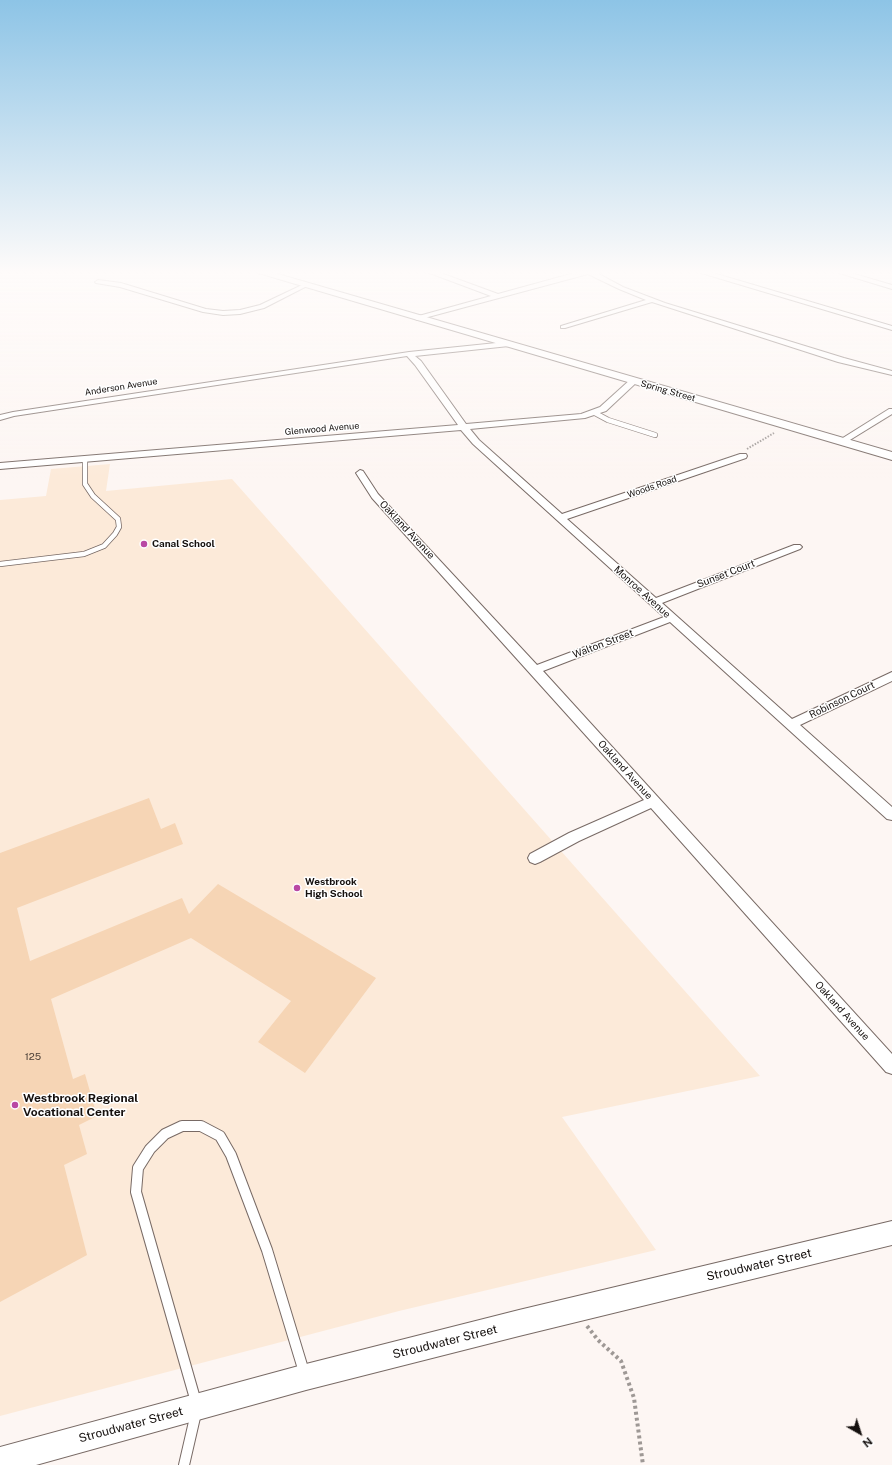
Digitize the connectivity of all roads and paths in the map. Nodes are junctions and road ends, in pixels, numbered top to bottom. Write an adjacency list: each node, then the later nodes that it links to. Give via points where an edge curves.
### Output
1 (494, 340): 3 (main road, Spring Street)
2 (779, 340): 5 (street)
3 (506, 344): 4 (street, Anderson Avenue); 6 (main road, Spring Street)
4 (409, 354): 9 (street, Anderson Avenue); 10 (street, Monroe Avenue)
5 (892, 373)
6 (634, 381): 8 (street, Glenwood Avenue); 13 (main road, Spring Street)
7 (892, 411): 13 (street)
8 (595, 413): 10 (street, Glenwood Avenue); 12 (lane, via 608,420)
9 (0, 418)
10 (464, 428): 16 (street, Glenwood Avenue); 19 (street, Monroe Avenue, via 476,442)
11 (774, 433): 14 (path, via 740,453)
12 (655, 435)
13 (842, 441): 15 (main road, Spring Street)
14 (743, 456): 19 (street, Woods Road)
15 (892, 456)
16 (85, 459): 17 (street, Glenwood Avenue); 21 (lane, via 85,484 118,519 119,527 115,534 104,546 84,554)
17 (0, 466)
18 (360, 472): 24 (street, Oakland Avenue, via 375,496)
19 (560, 518): 22 (street, Monroe Avenue)
20 (797, 547): 22 (street, Sunset Court)
21 (0, 564)
22 (654, 602): 23 (street, Monroe Avenue)
23 (671, 618): 24 (street, Walton Street); 26 (street, Monroe Avenue)
24 (535, 670): 27 (street, Oakland Avenue)
25 (892, 676): 26 (street, Robinson Court)
26 (792, 724): 28 (street, Monroe Avenue)
27 (653, 801): 29 (street); 30 (street, Oakland Avenue)
28 (892, 815)
29 (534, 858)
30 (892, 1066)
31 (892, 1234): 32 (main road, Stroudwater Street)
32 (574, 1309): 33 (main road, Stroudwater Street); 37 (path, via 598,1340 621,1361 634,1398)
33 (306, 1377): 34 (main road, Stroudwater Street); 34 (lane, via 267,1250 232,1155 220,1136 201,1126 182,1126 164,1134 150,1149 138,1168 136,1192)
34 (197, 1406): 35 (main road, Stroudwater Street); 36 (lane)
35 (0, 1461)
36 (184, 1465)
37 (643, 1465)

